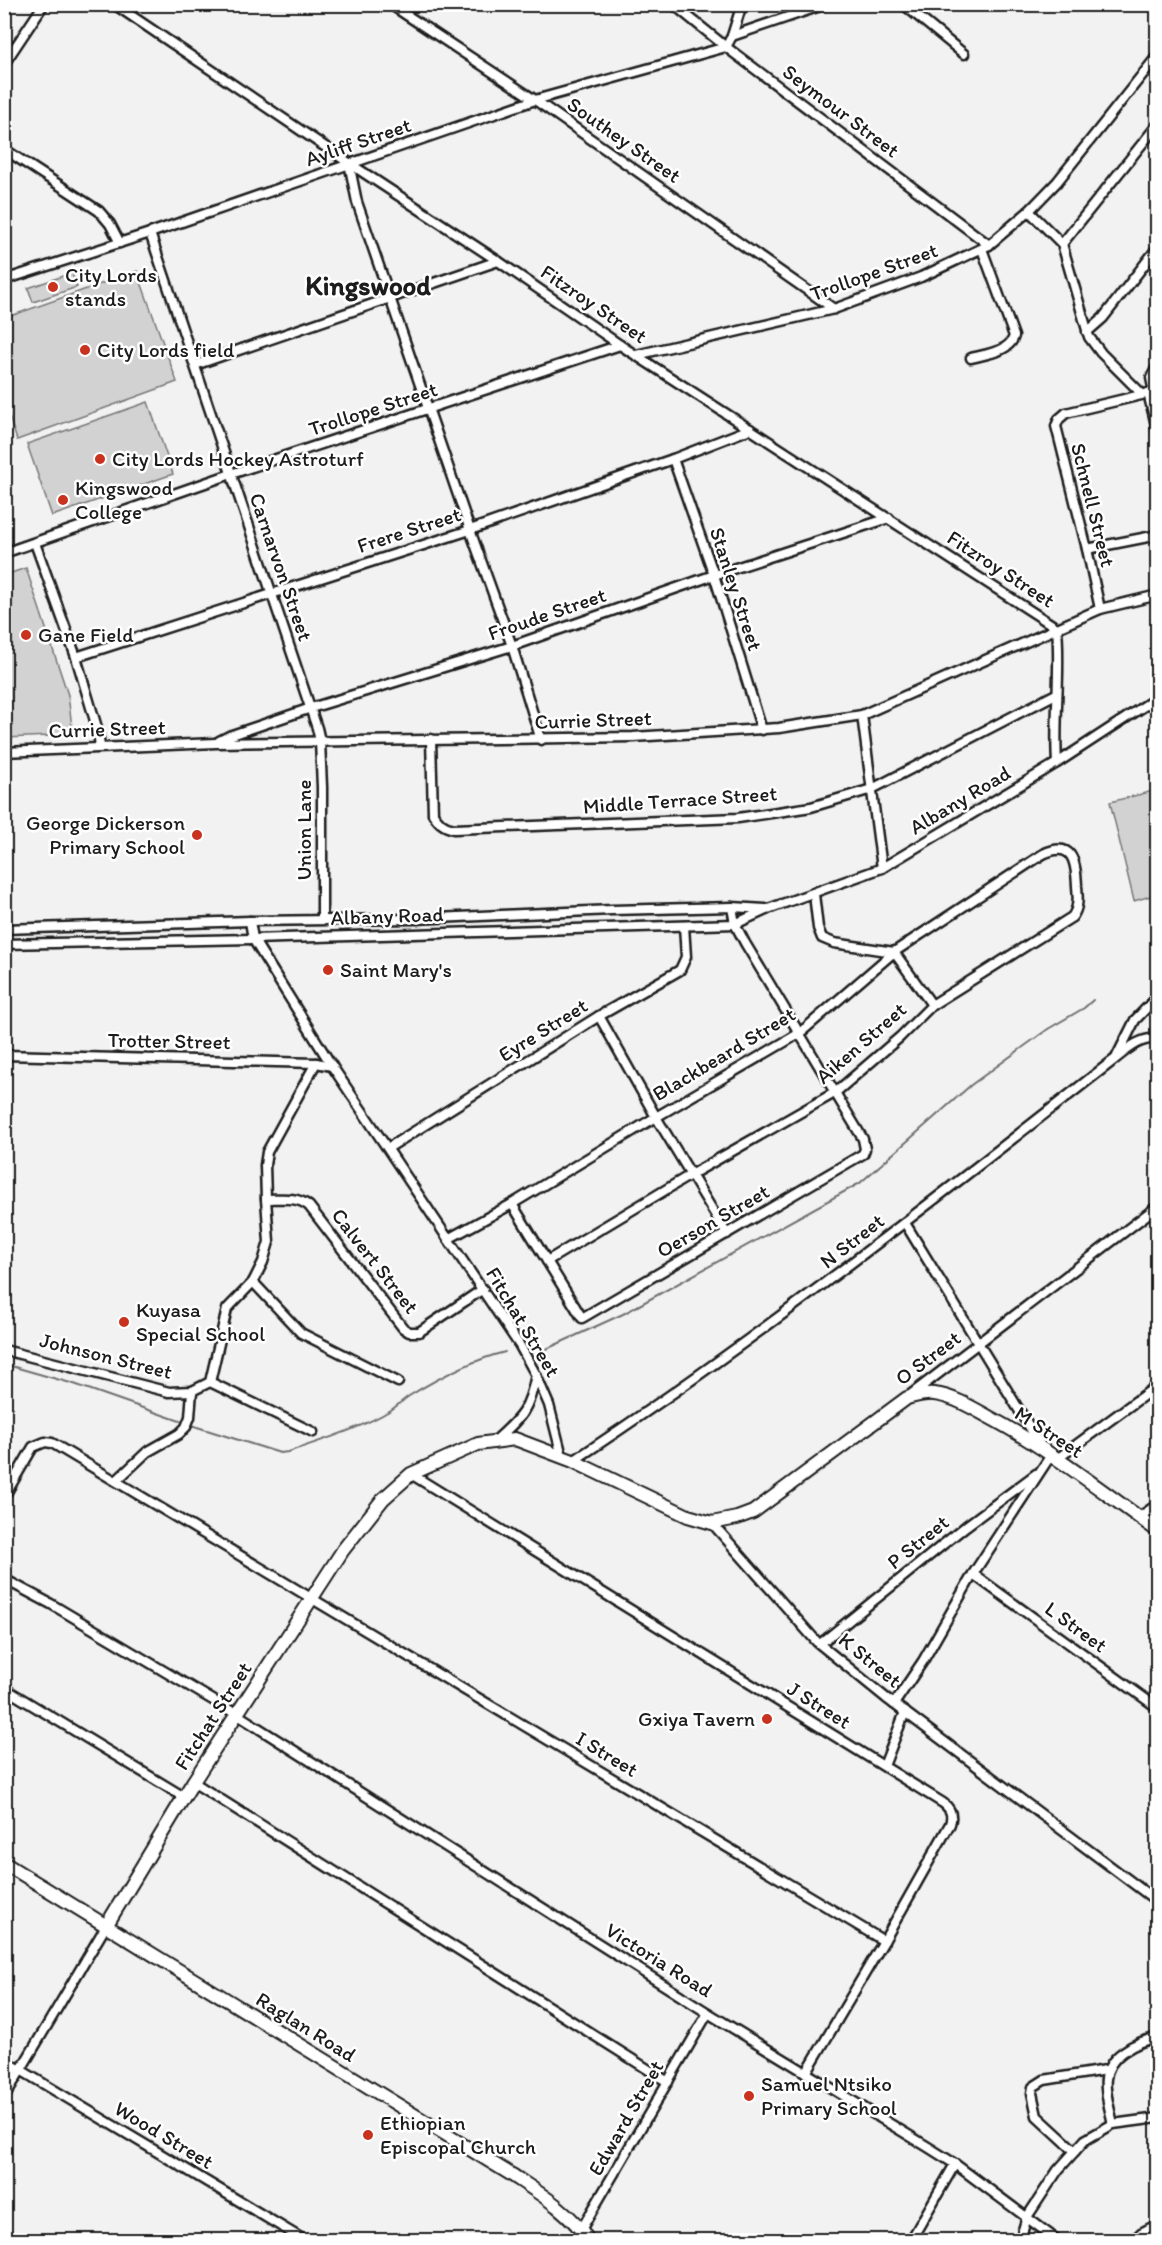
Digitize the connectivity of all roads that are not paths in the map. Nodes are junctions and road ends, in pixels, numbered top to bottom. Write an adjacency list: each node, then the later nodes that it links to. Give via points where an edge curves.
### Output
1 (44, 4): 12 (street)
2 (114, 4): 16 (street, Fitzroy Street)
3 (390, 4): 13 (street, Southey Street)
4 (673, 4): 9 (street, Seymour Street)
5 (742, 4): 8 (street)
6 (826, 4): 8 (street)
7 (903, 4): 10 (street)
8 (732, 36): 9 (street)
9 (726, 47): 13 (street, Ayliff Street); 21 (street, Seymour Street)
10 (964, 54)
11 (1158, 55): 17 (street, Trollope Street)
12 (4, 64)
13 (535, 100): 16 (street, Ayliff Street); 26 (street, Southey Street)
14 (1158, 124): 20 (street)
15 (4, 149): 19 (street, via 99,211)
16 (349, 164): 18 (street, Ayliff Street); 23 (street, Fitzroy Street); 25 (street, via 357,202)
17 (1029, 211): 20 (street); 21 (street, Trollope Street)
18 (150, 233): 19 (street, Ayliff Street); 31 (street, Carnarvon Street)
19 (120, 243): 24 (street, Ayliff Street)
20 (1062, 244): 27 (street)
21 (985, 247): 26 (street, Trollope Street, via 921,277); 30 (street, via 1014,336 1006,347)
22 (1158, 247): 27 (street, via 1103,318)
23 (498, 261): 25 (street); 28 (street, Fitzroy Street)
24 (4, 280)
25 (391, 298): 31 (street); 34 (street)
26 (834, 309): 29 (street, Trollope Street)
27 (1087, 332): 33 (street, via 1101,353)
28 (620, 345): 29 (street, Fitzroy Street); 34 (street, Trollope Street)
29 (636, 355): 35 (street, Fitzroy Street)
30 (971, 358)
31 (195, 365): 38 (street, Carnarvon Street)
32 (1158, 365): 33 (street, via 1151,378)
33 (1150, 393): 36 (street); 43 (street, Schnell Street, via 1066,413 1056,426)
34 (429, 409): 38 (street, Trollope Street); 40 (street)
35 (750, 429): 37 (street, Frere Street); 39 (street, Fitzroy Street)
36 (1158, 433)
37 (673, 459): 40 (street, Frere Street); 45 (street, Stanley Street)
38 (231, 474): 42 (street, Trollope Street); 46 (street, Carnarvon Street)
39 (889, 518): 45 (street, Froude Street); 49 (street, Fitzroy Street)
40 (470, 530): 46 (street, Frere Street); 50 (street)
41 (1158, 535): 43 (street)
42 (35, 543): 44 (street, Trollope Street); 51 (street)
43 (1087, 549): 48 (street, Schnell Street)
44 (4, 553)
45 (714, 575): 50 (street, Froude Street); 56 (street, Stanley Street)
46 (271, 593): 51 (street, Frere Street); 54 (street, Carnarvon Street)
47 (1158, 595): 48 (street, Currie Street)
48 (1100, 609): 49 (street, Currie Street)
49 (1057, 628): 52 (street); 55 (street, Currie Street)
50 (512, 646): 54 (street, Froude Street); 58 (street)
51 (76, 657): 61 (street)
52 (1056, 694): 63 (street); 64 (street, Middle Terrace Street)
53 (1158, 697): 63 (street, Albany Road)
54 (311, 708): 59 (street, Carnarvon Street); 60 (street, Froude Street)
55 (862, 715): 56 (street, Currie Street); 64 (street)
56 (762, 730): 58 (street, Currie Street)
57 (431, 739): 58 (street, Currie Street); 59 (street, Currie Street); 64 (street, Middle Terrace Street, via 433,814 440,824 454,829 738,818 811,807)
58 (541, 740)
59 (320, 741): 60 (street, Currie Street); 71 (street, Union Lane)
60 (216, 743): 61 (street, Currie Street)
61 (100, 747): 62 (street, Currie Street)
62 (4, 752)
63 (1057, 763): 66 (street, Albany Road)
64 (872, 789): 66 (street)
65 (1068, 852): 85 (street, Blackbeard Street, via 1043,854); 87 (street, Aiken Street, via 1077,871 1078,902 1072,918)
66 (882, 868): 67 (street, Albany Road)
67 (813, 894): 69 (street, Albany Road); 85 (street, via 822,938)
68 (732, 907): 69 (street, Albany Road); 70 (street, Albany Road); 74 (street)
69 (768, 909): 74 (street, Albany Road)
70 (612, 910): 72 (street, Albany Road); 78 (street)
71 (322, 919): 72 (street, Albany Road); 73 (street, Albany Road)
72 (416, 919): 80 (street)
73 (250, 921): 75 (street, Albany Road); 81 (street, Fitchat Street)
74 (735, 924): 76 (street, Albany Road); 89 (street)
75 (150, 925): 77 (street, Albany Road); 82 (street)
76 (684, 926): 78 (street, Albany Road); 88 (street, Eyre Street, via 686,957 680,969)
77 (55, 927): 79 (street, Albany Road); 83 (street)
78 (612, 927): 80 (street, Albany Road)
79 (4, 929)
80 (417, 933): 81 (street, Albany Road)
81 (253, 939): 82 (street, Albany Road); 94 (street, Fitchat Street)
82 (152, 940): 83 (street, Albany Road)
83 (56, 943): 84 (street, Albany Road)
84 (4, 944)
85 (894, 952): 87 (street); 89 (street, Blackbeard Street)
86 (1158, 996): 92 (street, via 1135,1020)
87 (932, 1005): 95 (street, Aiken Street)
88 (599, 1016): 96 (street); 97 (street, Eyre Street)
89 (800, 1033): 95 (street); 96 (street, Blackbeard Street)
90 (1158, 1040): 92 (street, N Street, via 1145,1039)
91 (4, 1055): 93 (street, Trotter Street)
92 (1116, 1059): 102 (street, N Street)
93 (316, 1063): 94 (street, Trotter Street); 99 (street, via 267,1152)
94 (332, 1066): 97 (street, Fitchat Street)
95 (836, 1092): 98 (street, Aiken Street); 103 (street, Oerson Street, via 863,1139 862,1154)
96 (656, 1117): 98 (street); 100 (street, Blackbeard Street)
97 (388, 1148): 104 (street, Fitchat Street)
98 (692, 1174): 103 (street); 105 (street, Aiken Street)
99 (266, 1199): 106 (street, via 269,1242); 107 (street, Calvert Street, via 302,1200 309,1206 409,1332 419,1332)
100 (512, 1204): 104 (street, Blackbeard Street); 105 (street)
101 (1158, 1206): 108 (street, O Street)
102 (905, 1223): 108 (street); 119 (street, N Street, via 639,1418)
103 (727, 1234): 105 (street, Oerson Street, via 582,1318)
104 (448, 1239): 107 (street, Fitchat Street)
105 (547, 1261)
106 (253, 1282): 111 (street, via 227,1309); 112 (street, via 301,1333)
107 (483, 1289): 110 (street, Fitchat Street)
108 (980, 1344): 115 (street, O Street); 118 (street)
109 (4, 1350): 114 (street, Johnson Street, via 169,1392)
110 (536, 1374): 117 (street, via 531,1399 519,1419); 119 (street, Fitchat Street)
111 (210, 1382): 114 (street, Johnson Street); 116 (street)
112 (398, 1382)
113 (1158, 1385): 118 (street, P Street)
114 (192, 1390): 122 (street, via 186,1427 147,1452)
115 (907, 1398): 118 (street, M Street, via 934,1394 950,1398); 126 (street, O Street, via 766,1504 737,1518)
116 (313, 1432)
117 (496, 1440): 119 (street, Fitchat Street, via 515,1439); 121 (street, Fitchat Street, via 465,1449)
118 (1050, 1454): 120 (street, P Street); 125 (street, M Street)
119 (568, 1459): 126 (street, K Street)
120 (1041, 1470): 128 (street, P Street); 131 (street, P Street)
121 (411, 1474): 130 (street, Fitchat Street, via 369,1514); 137 (street, J Street)
122 (116, 1481): 123 (street, I Street, via 45,1442 33,1447); 130 (street, I Street)
123 (4, 1497)
124 (1158, 1504): 125 (street)
125 (1138, 1518): 127 (street, M Street)
126 (712, 1523): 131 (street, K Street)
127 (1158, 1532)
128 (973, 1574): 133 (street, P Street); 134 (street, L Street)
129 (4, 1579): 136 (street, Victoria Road)
130 (311, 1598): 136 (street, Fitchat Street); 143 (street, I Street)
131 (820, 1644): 133 (street, K Street)
132 (4, 1688): 139 (street)
133 (894, 1704): 135 (street, K Street)
134 (1158, 1708)
135 (905, 1712): 137 (street); 141 (street, K Street)
136 (238, 1715): 138 (street, Fitchat Street); 144 (street, Victoria Road)
137 (884, 1766): 143 (street, J Street, via 943,1803 952,1818)
138 (193, 1782): 139 (street, Fitchat Street); 150 (street)
139 (184, 1797): 142 (street, Fitchat Street)
140 (4, 1863): 142 (street, Raglan Road)
141 (1158, 1902)
142 (106, 1926): 147 (street); 158 (street, Raglan Road, via 512,2175 540,2194)
143 (884, 1941): 149 (street, J Street)
144 (708, 2013): 149 (street, Victoria Road); 150 (street, Edward Street)
145 (1158, 2038): 148 (street, via 1131,2046 1114,2058)
146 (4, 2060): 147 (street, Wood Street)
147 (21, 2070): 151 (street); 159 (street, Wood Street)
148 (1106, 2070): 153 (street); 154 (street, via 1044,2080 1033,2087 1037,2116)
149 (806, 2073): 155 (street, Victoria Road)
150 (668, 2082): 158 (street, Edward Street)
151 (4, 2098)
152 (1158, 2118): 153 (street)
153 (1113, 2124): 154 (street, via 1085,2140)
154 (1075, 2151): 156 (street)
155 (954, 2164): 156 (street, Victoria Road); 160 (street)
156 (1027, 2217): 161 (street); 162 (street, Victoria Road)
157 (1158, 2224): 163 (street)
158 (582, 2237)
159 (304, 2241)
160 (911, 2241)
161 (1020, 2241)
162 (1057, 2241)
163 (1134, 2241)

